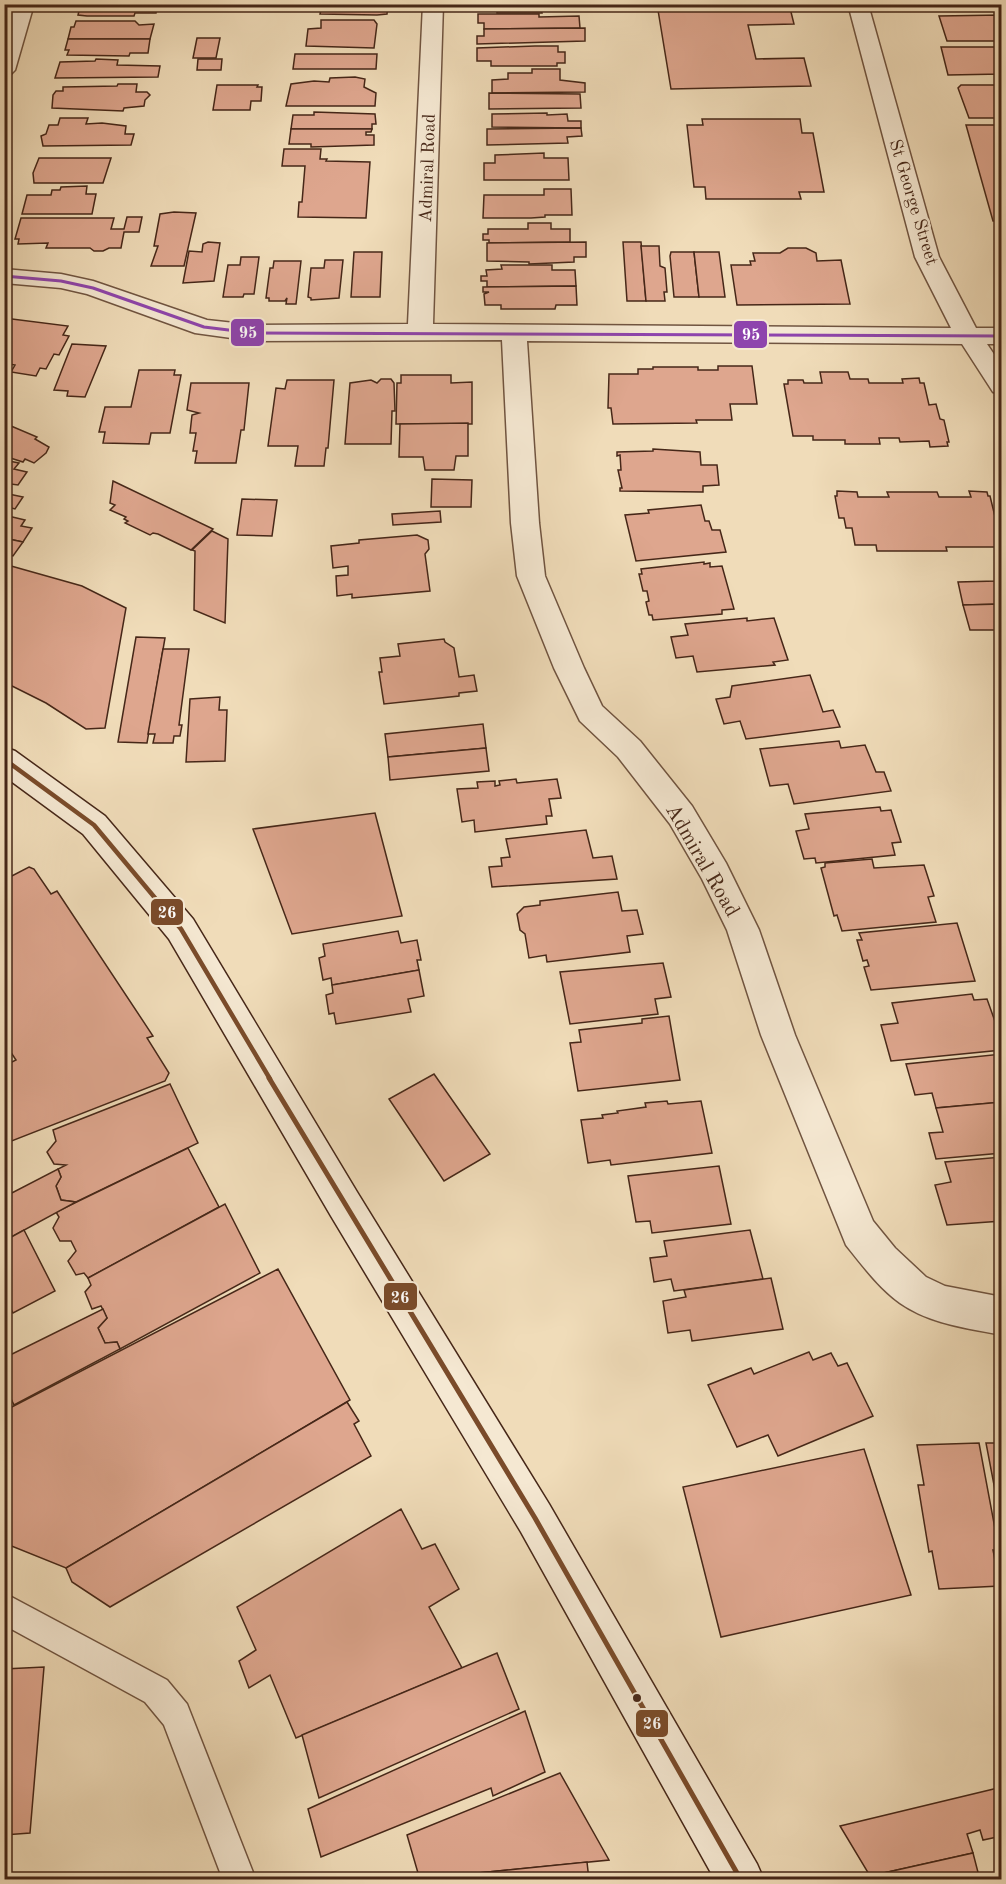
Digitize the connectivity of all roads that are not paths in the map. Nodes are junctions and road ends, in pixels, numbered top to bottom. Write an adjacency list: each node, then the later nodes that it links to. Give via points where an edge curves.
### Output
1 (24, 4): 4 (street)
2 (433, 4): 6 (street, Admiral Road)
3 (858, 4): 9 (street, St George Street, via 927,257)
4 (4, 70)
5 (4, 276): 6 (street, via 93,288 204,327 229,331)
6 (420, 332): 7 (street)
7 (514, 334): 9 (street); 12 (street, Admiral Road, via 531,576 569,668 591,712 629,749 681,815 715,872 743,930 778,1035 859,1233 912,1290 941,1304)
8 (1002, 336): 9 (street)
9 (969, 337): 10 (street, St George Street)
10 (1002, 386)
11 (4, 759): 15 (street, via 94,825 181,929 535,1518)
12 (1002, 1316)
13 (4, 1608): 14 (lane, via 156,1691 176,1715)
14 (240, 1880)
15 (741, 1880)

